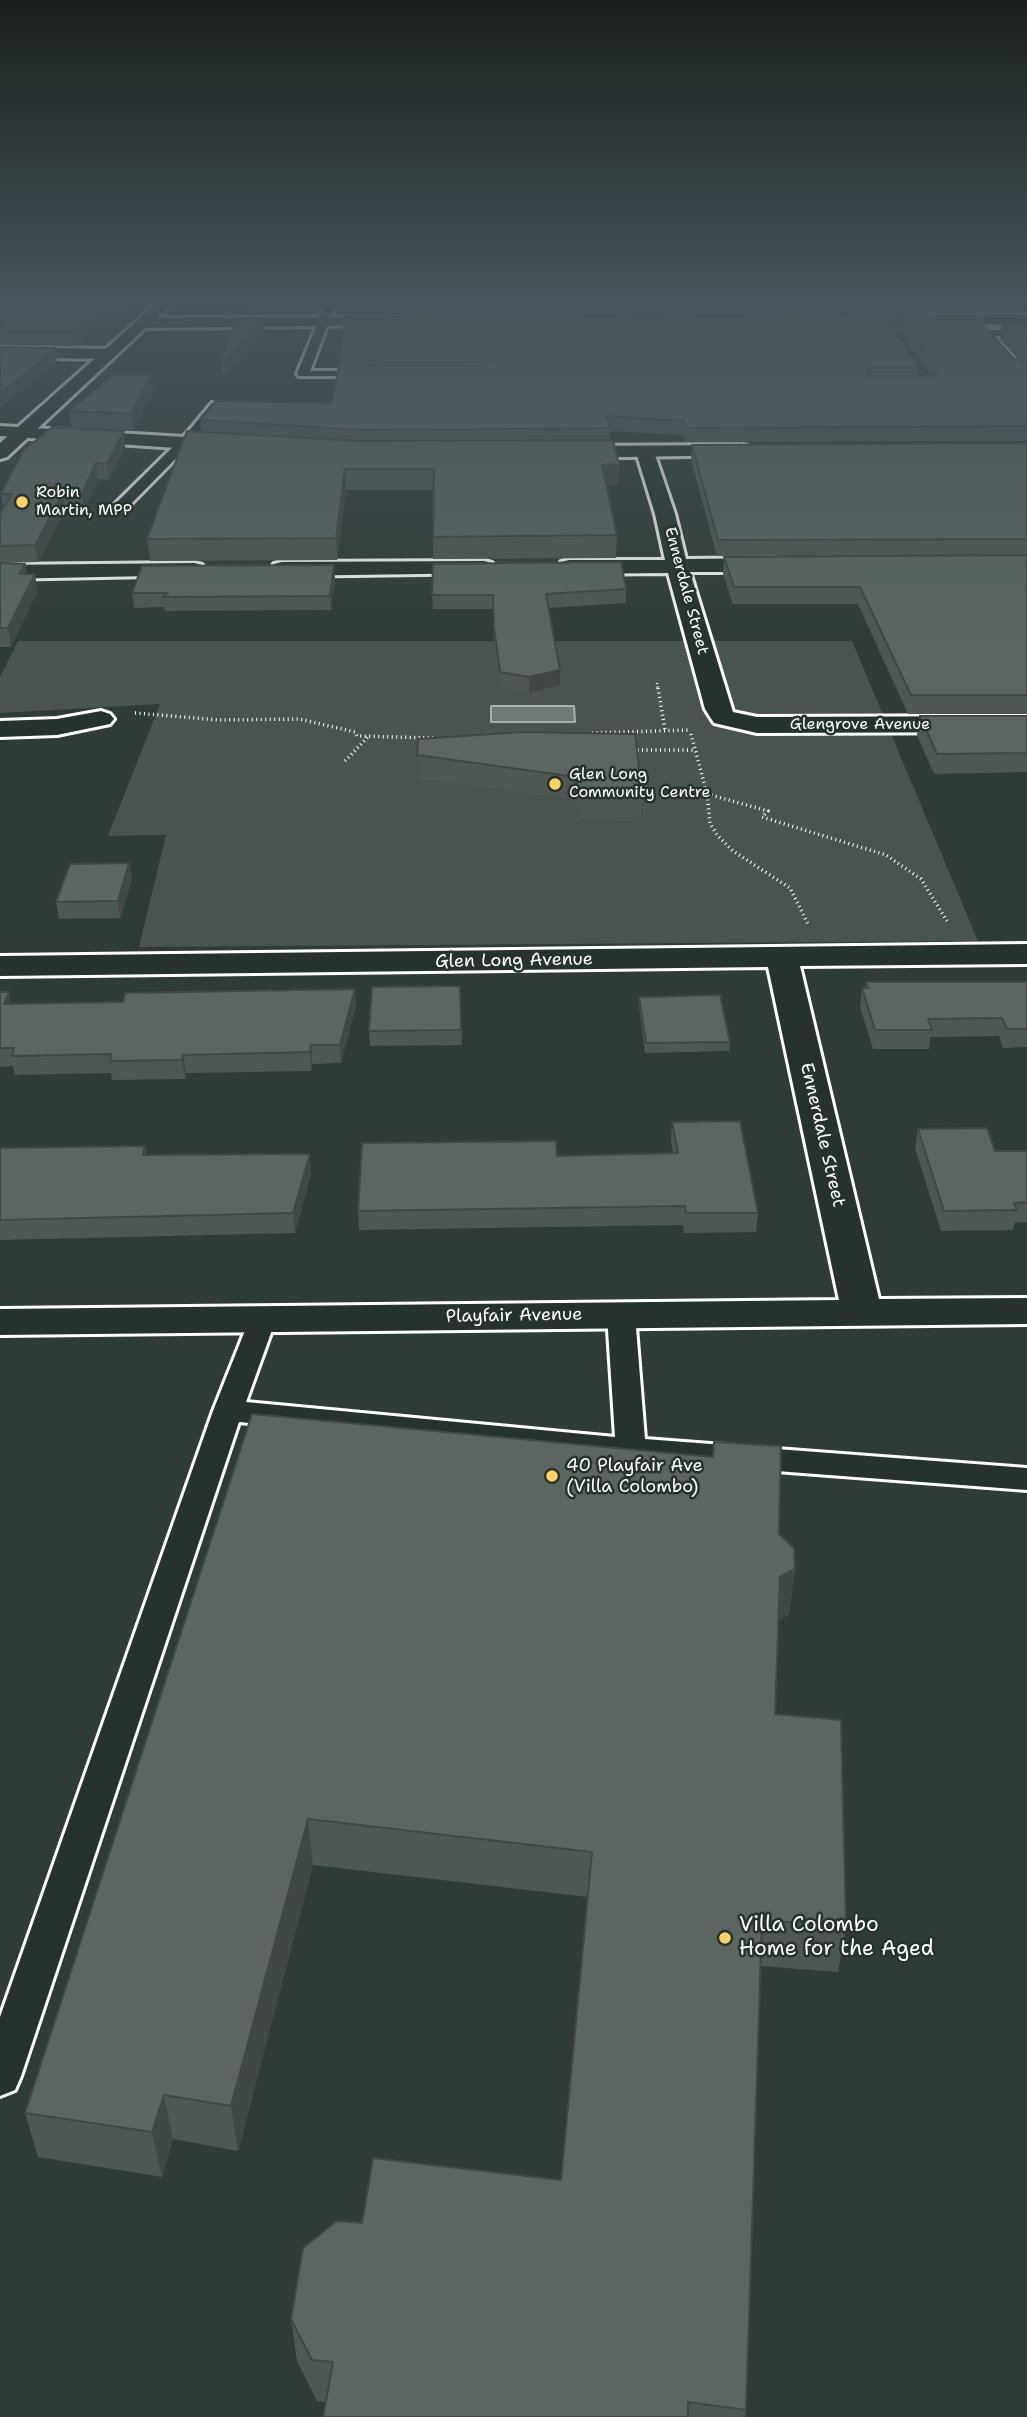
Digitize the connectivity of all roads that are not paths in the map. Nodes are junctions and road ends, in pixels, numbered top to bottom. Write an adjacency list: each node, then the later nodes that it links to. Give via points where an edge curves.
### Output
1 (38, 418): 4 (street)
2 (205, 418): 5 (lane)
3 (0, 431): 4 (street)
4 (23, 432): 5 (street); 10 (street)
5 (183, 443): 6 (street); 11 (lane)
6 (253, 447)
7 (768, 451): 9 (street)
8 (544, 452): 9 (street)
9 (645, 452): 13 (street, Ennerdale Street)
10 (0, 453)
11 (120, 508)
12 (796, 565): 13 (street)
13 (677, 566): 14 (street); 20 (street, Ennerdale Street, via 718,709 723,718)
14 (551, 567)
15 (510, 568): 17 (street)
16 (217, 570): 18 (street)
17 (259, 570)
18 (0, 572)
19 (102, 719): 22 (street, via 57,727)
20 (736, 721): 21 (street, Glengrove Avenue, via 769,726)
21 (1027, 724)
22 (0, 729)
23 (1027, 954): 24 (street, Glen Long Avenue)
24 (782, 958): 25 (street, Glen Long Avenue); 27 (street, Ennerdale Street)
25 (0, 966)
26 (1027, 1311): 27 (street, Playfair Avenue)
27 (862, 1313): 28 (street, Playfair Avenue)
28 (621, 1315): 29 (street, Playfair Avenue); 32 (lane)
29 (262, 1319): 30 (street, Playfair Avenue); 31 (lane)
30 (0, 1322)
31 (228, 1411): 32 (lane); 34 (lane)
32 (631, 1449): 33 (lane)
33 (1027, 1479)
34 (0, 2076)

